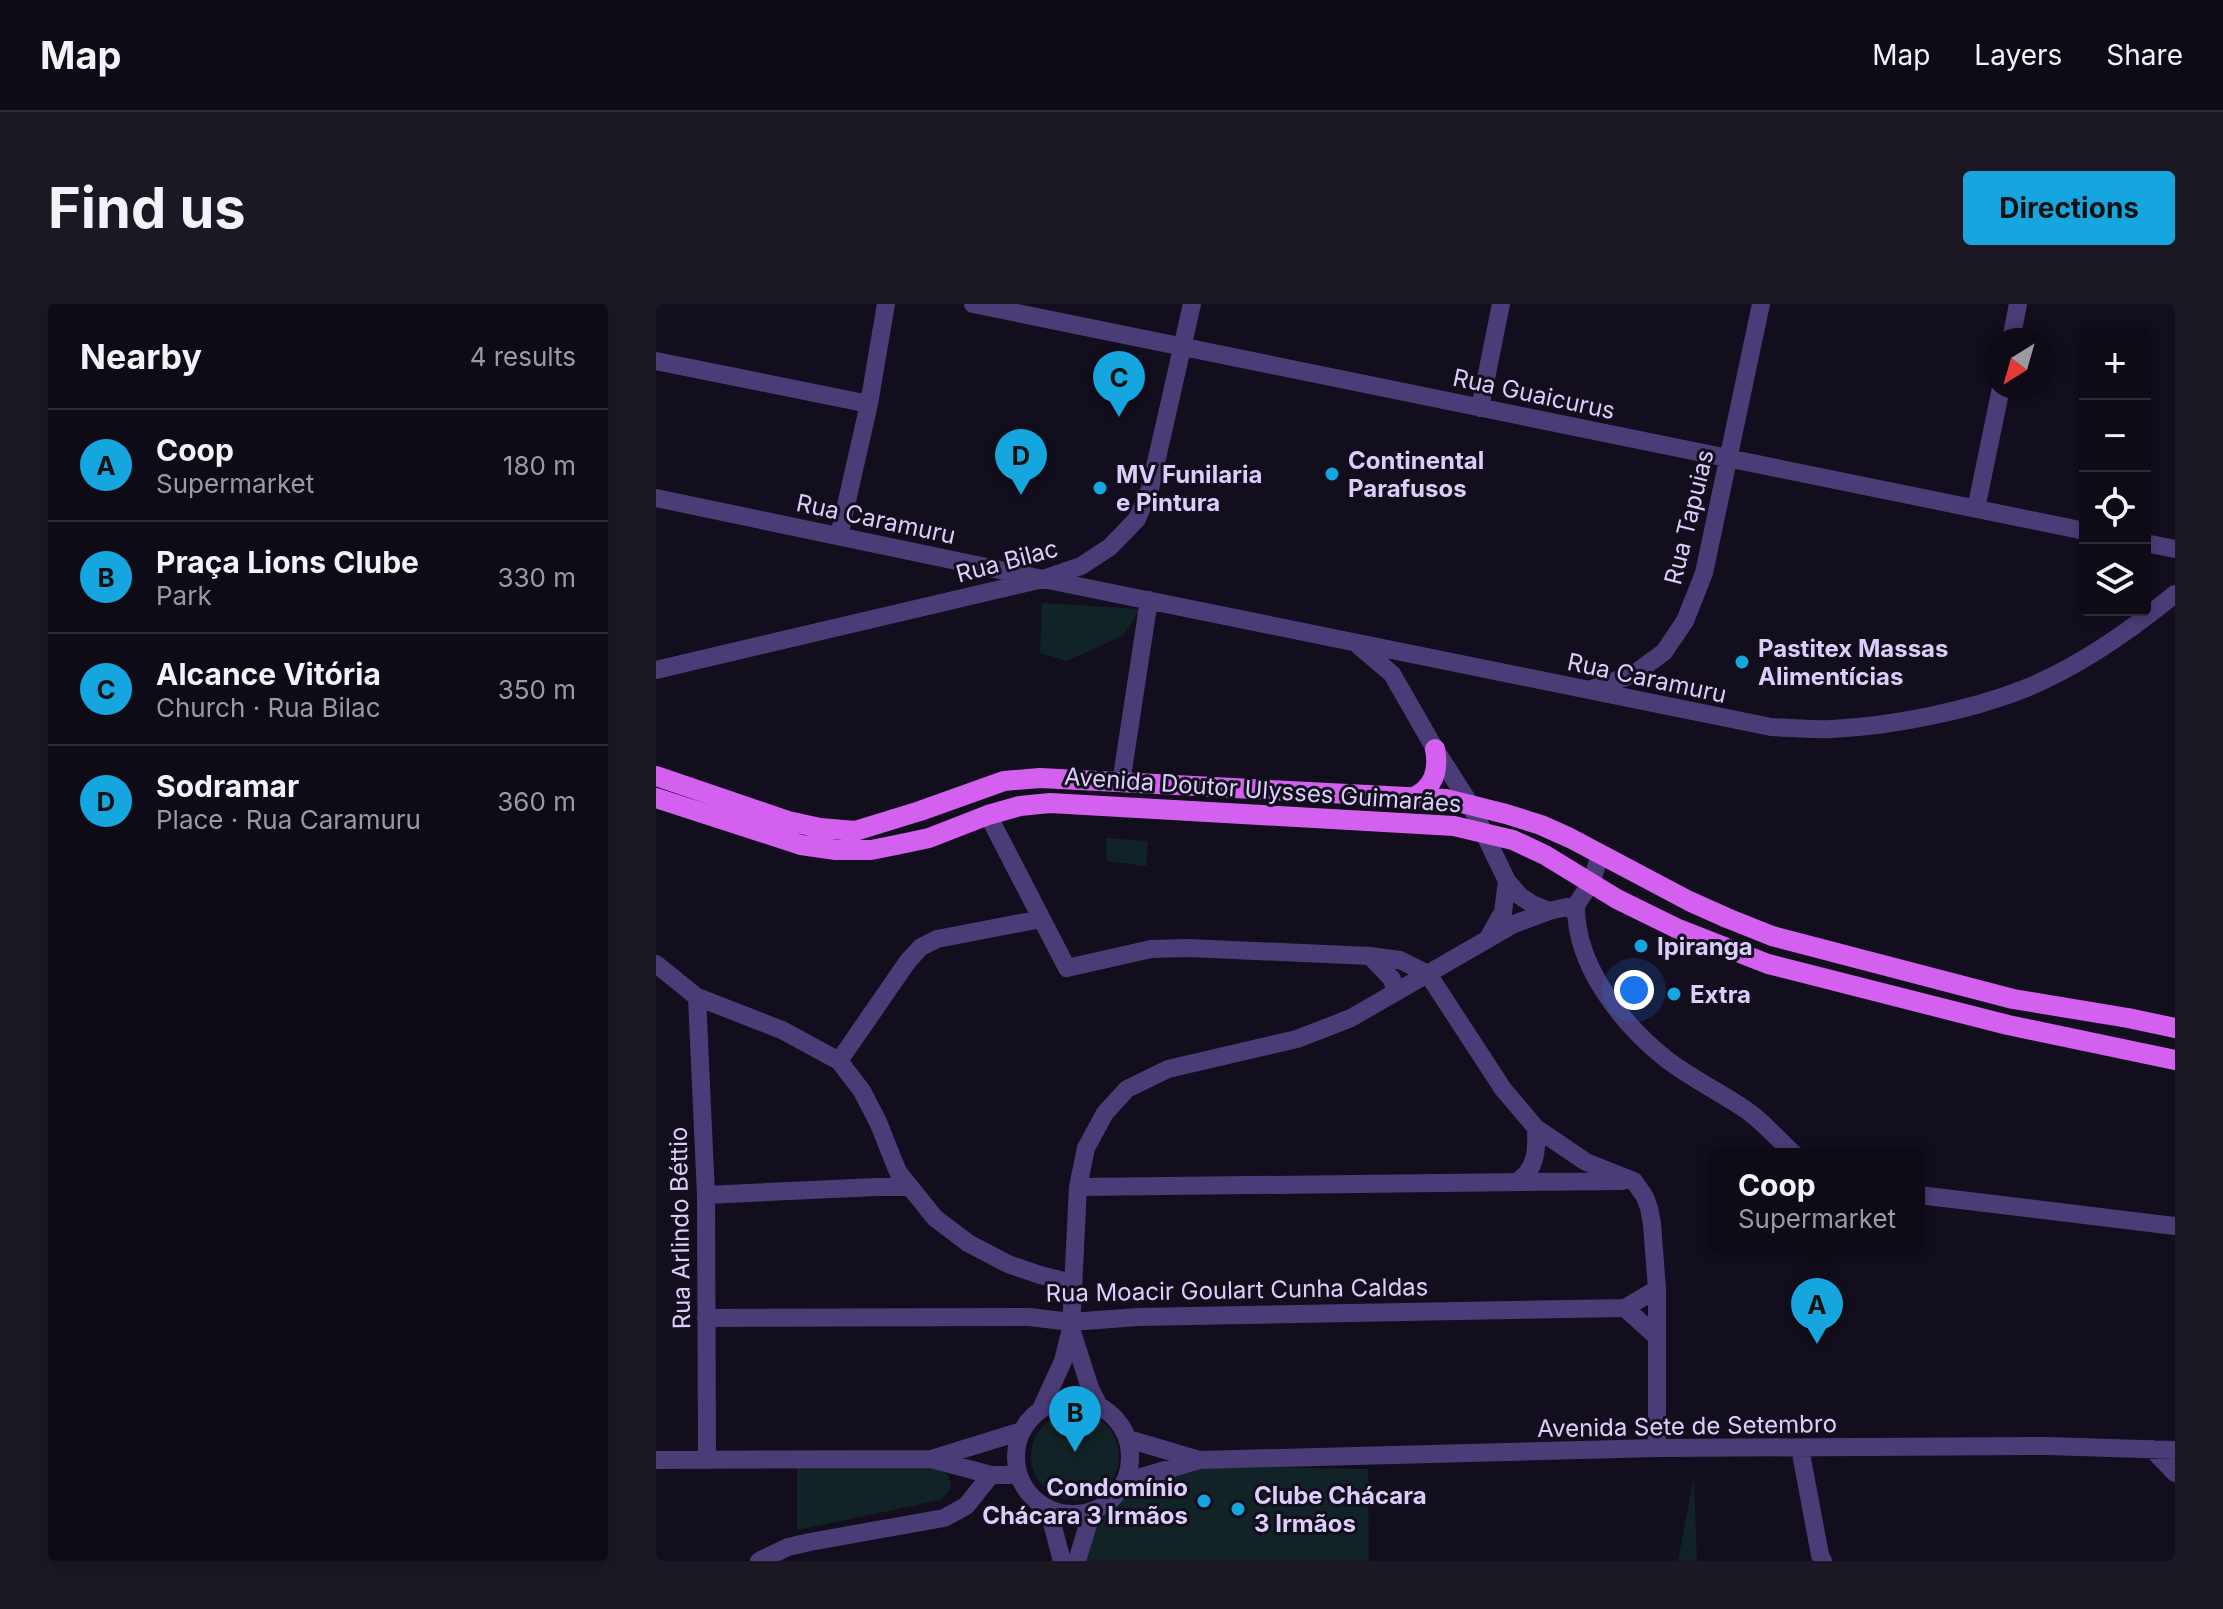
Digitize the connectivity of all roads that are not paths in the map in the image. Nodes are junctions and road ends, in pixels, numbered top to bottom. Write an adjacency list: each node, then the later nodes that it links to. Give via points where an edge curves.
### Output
1 (886, 304): 11 (street)
2 (973, 304): 8 (street, Rua Guaicurus)
3 (1192, 304): 8 (street, Rua Bilac)
4 (1501, 304): 12 (street)
5 (1761, 304): 13 (street, Rua Tapuias)
6 (2018, 304): 7 (street)
7 (2013, 328)
8 (1184, 347): 12 (street, Rua Guaicurus); 21 (street, Rua Bilac, via 1150,489 1137,519 1110,547 1081,566)
9 (656, 361): 11 (street)
10 (1999, 400): 16 (street)
11 (869, 404): 18 (street)
12 (1480, 408): 13 (street, Rua Guaicurus)
13 (1730, 459): 16 (street, Rua Guaicurus); 28 (street, Rua Tapuias, via 1704,573 1685,621 1664,652 1634,674)
14 (656, 479): 15 (street)
15 (662, 499): 18 (street, Rua Caramuru)
16 (1976, 509): 17 (street, Rua Guaicurus)
17 (2079, 530)
18 (839, 536): 21 (street, Rua Caramuru)
19 (2150, 544): 20 (street)
20 (2175, 549)
21 (1043, 579): 23 (street, Rua Caramuru); 26 (street, Rua Bilac)
22 (2175, 594): 28 (street, Rua Caramuru, via 2066,669 2024,689 1880,726 1771,727)
23 (1149, 600): 24 (street, Rua Caramuru); 31 (street)
24 (1354, 642): 25 (street, Rua Caramuru); 27 (street)
25 (1415, 655): 27 (street); 28 (street, Rua Caramuru)
26 (656, 670)
27 (1392, 674): 29 (street)
28 (1589, 690)
29 (1435, 749): 32 (main road, via 1434,777); 34 (street)
30 (656, 776): 31 (main road, Avenida Doutor Ulysses Guimarães, via 788,821 855,831 1004,781)
31 (1121, 783): 32 (main road, Avenida Doutor Ulysses Guimarães)
32 (1414, 797): 34 (main road, Avenida Doutor Ulysses Guimarães)
33 (656, 798): 35 (main road, Avenida Doutor Ulysses Guimarães, via 801,845 836,850 871,850 929,838)
34 (1470, 804): 36 (street); 37 (main road, Avenida Doutor Ulysses Guimarães, via 1541,825)
35 (988, 815): 36 (main road, Avenida Doutor Ulysses Guimarães, via 1050,803); 42 (street)
36 (1484, 832): 38 (street); 39 (main road, Avenida Doutor Ulysses Guimarães, via 1545,855)
37 (1600, 855): 39 (street); 49 (main road, Avenida Doutor Ulysses Guimarães, via 1772,936 2013,999)
38 (1507, 881): 41 (street, via 1520,896); 43 (street, via 1503,912)
39 (1591, 883): 40 (street); 50 (main road, Avenida Doutor Ulysses Guimarães, via 1676,928 1768,964 2008,1025)
40 (1576, 905): 41 (street); 53 (street, via 1582,949 1616,1008 1666,1059 1753,1115)
41 (1549, 911): 43 (street)
42 (1041, 919): 44 (street, via 1067,968 1151,949); 51 (street, via 937,939 921,947)
43 (1488, 937): 46 (street)
44 (1370, 956): 46 (street, via 1400,960); 47 (street, via 1392,979)
45 (656, 964): 48 (street)
46 (1428, 974): 47 (street); 52 (street, via 1503,1089)
47 (1396, 992): 57 (street, via 1351,1018 1297,1039 1168,1069 1127,1089 1105,1113 1086,1148)
48 (697, 997): 51 (street, via 782,1030); 58 (street, Rua Arlindo Béttio)
49 (2175, 1028)
50 (2175, 1060)
51 (839, 1061): 56 (street, via 862,1091 898,1172)
52 (1536, 1128): 54 (street, via 1586,1162); 55 (street, via 1532,1166)
53 (1788, 1148)
54 (1634, 1181): 55 (street); 62 (street, via 1649,1208)
55 (1516, 1182): 57 (street)
56 (910, 1187): 58 (street); 61 (street, via 935,1218 968,1243 1008,1264)
57 (1078, 1187): 61 (street)
58 (706, 1195): 64 (street, Rua Arlindo Béttio)
59 (1925, 1196): 60 (street)
60 (2175, 1226)
61 (1072, 1283): 65 (street)
62 (1657, 1289): 63 (street, Rua Moacir Goulart Cunha Caldas); 66 (street)
63 (1625, 1308): 65 (street, Rua Moacir Goulart Cunha Caldas, via 1154,1316); 66 (street)
64 (706, 1318): 65 (street, Rua Moacir Goulart Cunha Caldas, via 1029,1317); 75 (street, Rua Arlindo Béttio)
65 (1071, 1326): 67 (street); 68 (street, via 1063,1361)
66 (1657, 1337): 71 (street)
67 (1099, 1406): 68 (street, via 1069,1400); 70 (street)
68 (1041, 1409): 69 (street)
69 (1022, 1431): 76 (street); 81 (street, via 1017,1445)
70 (1128, 1439): 78 (street, Avenida Sete de Setembro); 82 (street, via 1130,1468)
71 (1657, 1448): 72 (street, Avenida Sete de Setembro); 78 (street, Avenida Sete de Setembro)
72 (1800, 1448): 73 (street, Avenida Sete de Setembro); 88 (street)
73 (2152, 1449): 74 (street, Avenida Sete de Setembro); 79 (street)
74 (2175, 1450)
75 (707, 1459): 76 (street); 77 (street)
76 (931, 1459): 80 (street)
77 (656, 1460)
78 (1199, 1460): 82 (street, Avenida Sete de Setembro)
79 (2174, 1471)
80 (991, 1475): 81 (street); 85 (street, via 966,1506 944,1518 788,1547)
81 (1019, 1475): 83 (street, via 1025,1489)
82 (1125, 1482): 84 (street, via 1105,1505)
83 (1048, 1508): 84 (street, via 1062,1513); 86 (street)
84 (1092, 1511): 87 (street)
85 (759, 1561)
86 (1062, 1561)
87 (1077, 1561)
88 (1823, 1561)

